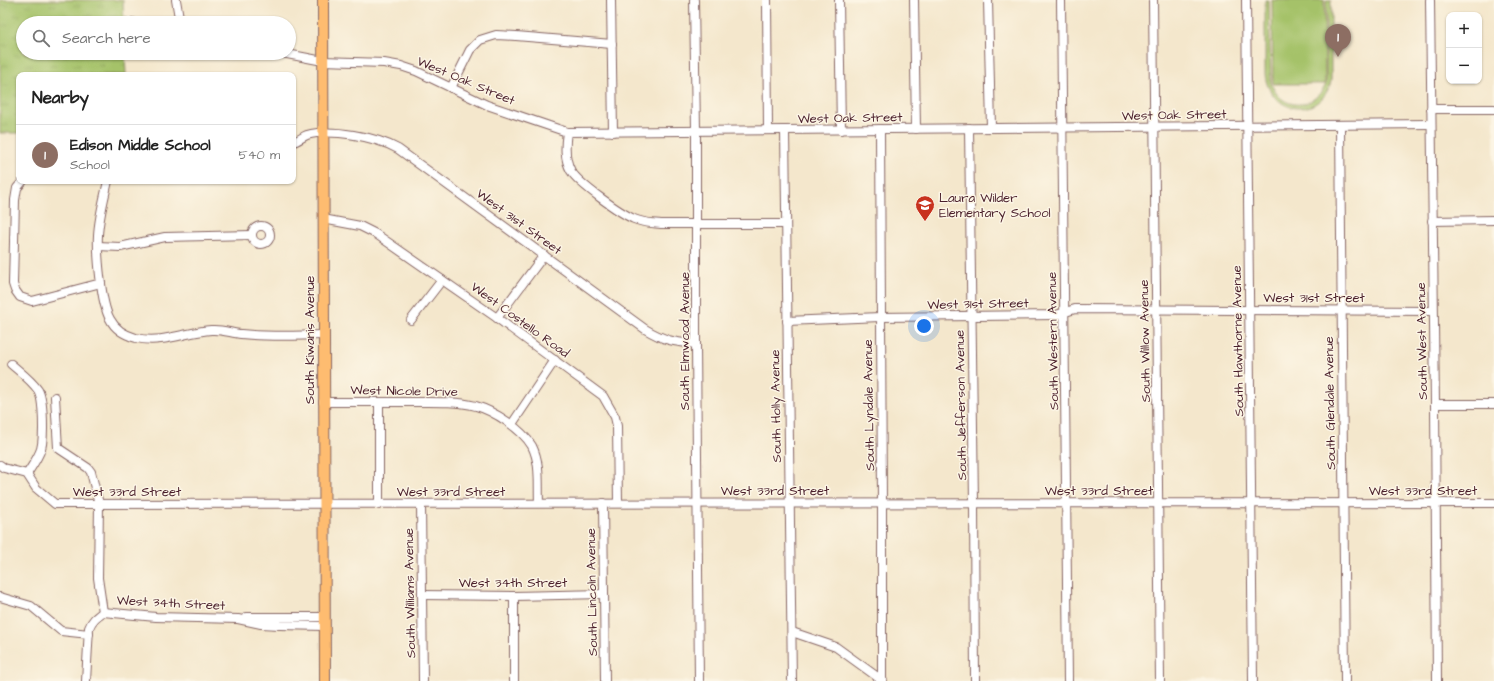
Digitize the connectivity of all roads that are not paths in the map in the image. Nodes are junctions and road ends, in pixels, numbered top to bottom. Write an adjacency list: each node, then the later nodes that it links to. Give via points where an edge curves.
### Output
1 (176, 0): 13 (street)
2 (323, 0): 16 (main road, South Kiwanis Avenue)
3 (611, 0): 14 (street)
4 (694, 0): 32 (street, South Elmwood Avenue)
5 (767, 0): 29 (street)
6 (839, 0): 31 (street)
7 (914, 0): 28 (street)
8 (988, 0): 25 (street)
9 (1062, 0): 26 (street, South Western Avenue)
10 (1153, 0): 23 (street, South Willow Avenue)
11 (1246, 0): 22 (street, South Hawthorne Avenue)
12 (1430, 0): 18 (street, South West Avenue)
13 (179, 16)
14 (612, 44): 17 (street, via 496,35 480,40 470,50); 34 (street)
15 (296, 56): 16 (street, West Oak Street)
16 (323, 61): 17 (street, West Oak Street, via 384,63 416,71); 35 (main road, South Kiwanis Avenue)
17 (451, 88): 33 (street, West Oak Street, via 487,105)
18 (1431, 109): 19 (street); 20 (street, South West Avenue)
19 (1494, 109)
20 (1431, 124): 21 (street, West Oak Street); 41 (street, South West Avenue)
21 (1340, 125): 22 (street, West Oak Street); 51 (street, South Glendale Avenue)
22 (1247, 126): 23 (street, West Oak Street); 50 (street, South Hawthorne Avenue)
23 (1154, 127): 26 (street, West Oak Street); 49 (street, South Willow Avenue)
24 (969, 128): 25 (street, West Oak Street); 28 (street, West Oak Street); 55 (street, South Jefferson Avenue)
25 (990, 128): 26 (street, West Oak Street)
26 (1063, 128): 53 (street, South Western Avenue)
27 (880, 129): 28 (street, West Oak Street); 31 (street, West Oak Street); 54 (street, South Lyndale Avenue)
28 (916, 129)
29 (768, 130): 30 (street, West Oak Street); 32 (street, West Oak Street)
30 (785, 130): 31 (street, West Oak Street); 43 (street, South Holly Avenue)
31 (842, 130)
32 (696, 131): 34 (street, West Oak Street); 42 (street, South Elmwood Avenue)
33 (567, 132): 34 (street, West Oak Street); 42 (street, via 565,153 571,171 580,182 625,215 645,223)
34 (613, 132)
35 (323, 133): 36 (street, West 31st Street, via 306,135); 39 (main road, South Kiwanis Avenue); 46 (street, West 31st Street, via 354,135 386,142)
36 (296, 142)
37 (20, 184): 48 (street, via 14,200 15,290 20,296 32,301)
38 (107, 184): 45 (street)
39 (323, 219): 47 (street, West Costello Road, via 360,226 389,242); 59 (main road, South Kiwanis Avenue)
40 (1494, 220): 41 (street)
41 (1432, 221): 52 (street, South West Avenue)
42 (696, 224): 43 (street); 60 (street, South Elmwood Avenue)
43 (785, 224): 58 (street, South Holly Avenue)
44 (252, 235): 45 (street, via 164,236 120,247)
45 (98, 246): 48 (street)
46 (544, 255): 56 (street); 60 (street, West 31st Street, via 657,337)
47 (442, 280): 56 (street, West Costello Road); 57 (street)
48 (101, 283): 59 (street, via 110,320 127,335 138,338 163,339 213,330 278,336)
49 (1157, 308): 50 (street, West 31st Street); 53 (street, West 31st Street, via 1075,309); 79 (street, South Willow Avenue)
50 (1250, 309): 51 (street, West 31st Street); 80 (street, South Hawthorne Avenue)
51 (1342, 310): 52 (street, West 31st Street); 86 (street, South Glendale Avenue)
52 (1433, 311): 66 (street, South West Avenue)
53 (1065, 312): 55 (street, West 31st Street, via 1056,315); 78 (street, South Western Avenue)
54 (880, 317): 55 (street, West 31st Street); 58 (street, West 31st Street); 76 (street, South Lyndale Avenue)
55 (972, 317): 77 (street, South Jefferson Avenue)
56 (497, 318): 61 (street, West Costello Road)
57 (412, 320)
58 (787, 321): 75 (street, South Holly Avenue)
59 (324, 335): 64 (main road, South Kiwanis Avenue)
60 (696, 344): 74 (street, South Elmwood Avenue)
61 (555, 360): 68 (street); 73 (street, West Costello Road, via 603,396 615,416)
62 (11, 364): 70 (street, via 36,388 42,400 42,444)
63 (55, 397): 83 (street, via 58,448 85,465 91,472)
64 (323, 402): 65 (street, West Nicole Drive); 84 (main road, South Kiwanis Avenue)
65 (379, 402): 68 (street, West Nicole Drive, via 458,403 477,406); 87 (street)
66 (1435, 404): 67 (street); 81 (street, South West Avenue)
67 (1494, 404)
68 (512, 424): 71 (street, West Nicole Drive, via 527,440 536,458)
69 (0, 465): 70 (street)
70 (28, 474): 83 (street, West 33rd Street, via 36,488 55,504)
71 (539, 503): 72 (street, West 33rd Street); 85 (street, West 33rd Street)
72 (603, 503): 73 (street, West 33rd Street); 88 (street, South Lincoln Avenue)
73 (618, 503): 74 (street, West 33rd Street)
74 (698, 503): 75 (street, West 33rd Street); 101 (street, South Elmwood Avenue)
75 (790, 503): 76 (street, West 33rd Street); 94 (street, South Holly Avenue)
76 (882, 503): 77 (street, West 33rd Street); 103 (street, South Lyndale Avenue)
77 (974, 503): 78 (street, West 33rd Street); 104 (street, South Jefferson Avenue)
78 (1067, 503): 79 (street, West 33rd Street); 105 (street, South Western Avenue)
79 (1159, 503): 80 (street, West 33rd Street); 106 (street, South Willow Avenue)
80 (1252, 503): 86 (street, West 33rd Street); 107 (street, South Hawthorne Avenue)
81 (1436, 503): 82 (street, West 33rd Street); 86 (street, West 33rd Street); 109 (street, South West Avenue)
82 (1494, 503)
83 (99, 504): 84 (street, West 33rd Street); 92 (street, via 98,578)
84 (324, 504): 87 (street, West 33rd Street); 93 (main road, South Kiwanis Avenue)
85 (421, 504): 87 (street, West 33rd Street); 89 (street, South Williams Avenue)
86 (1343, 504): 108 (street, South Glendale Avenue)
87 (380, 505)
88 (604, 594): 90 (street, West 34th Street); 100 (street, South Lincoln Avenue)
89 (422, 595): 90 (street, West 34th Street); 98 (street, South Williams Avenue)
90 (514, 596): 99 (street)
91 (0, 597): 95 (street, via 31,606 61,631)
92 (103, 612): 93 (street, West 34th Street, via 156,617 238,619 280,625); 95 (street, via 91,621)
93 (324, 621): 97 (main road, South Kiwanis Avenue)
94 (792, 632): 102 (street, South Holly Avenue); 103 (street, via 836,647)
95 (89, 634): 96 (street)
96 (86, 681)
97 (325, 681)
98 (423, 681)
99 (514, 681)
100 (605, 681)
101 (699, 681)
102 (792, 681)
103 (882, 681)
104 (975, 681)
105 (1068, 681)
106 (1160, 681)
107 (1253, 681)
108 (1345, 681)
109 (1437, 681)

